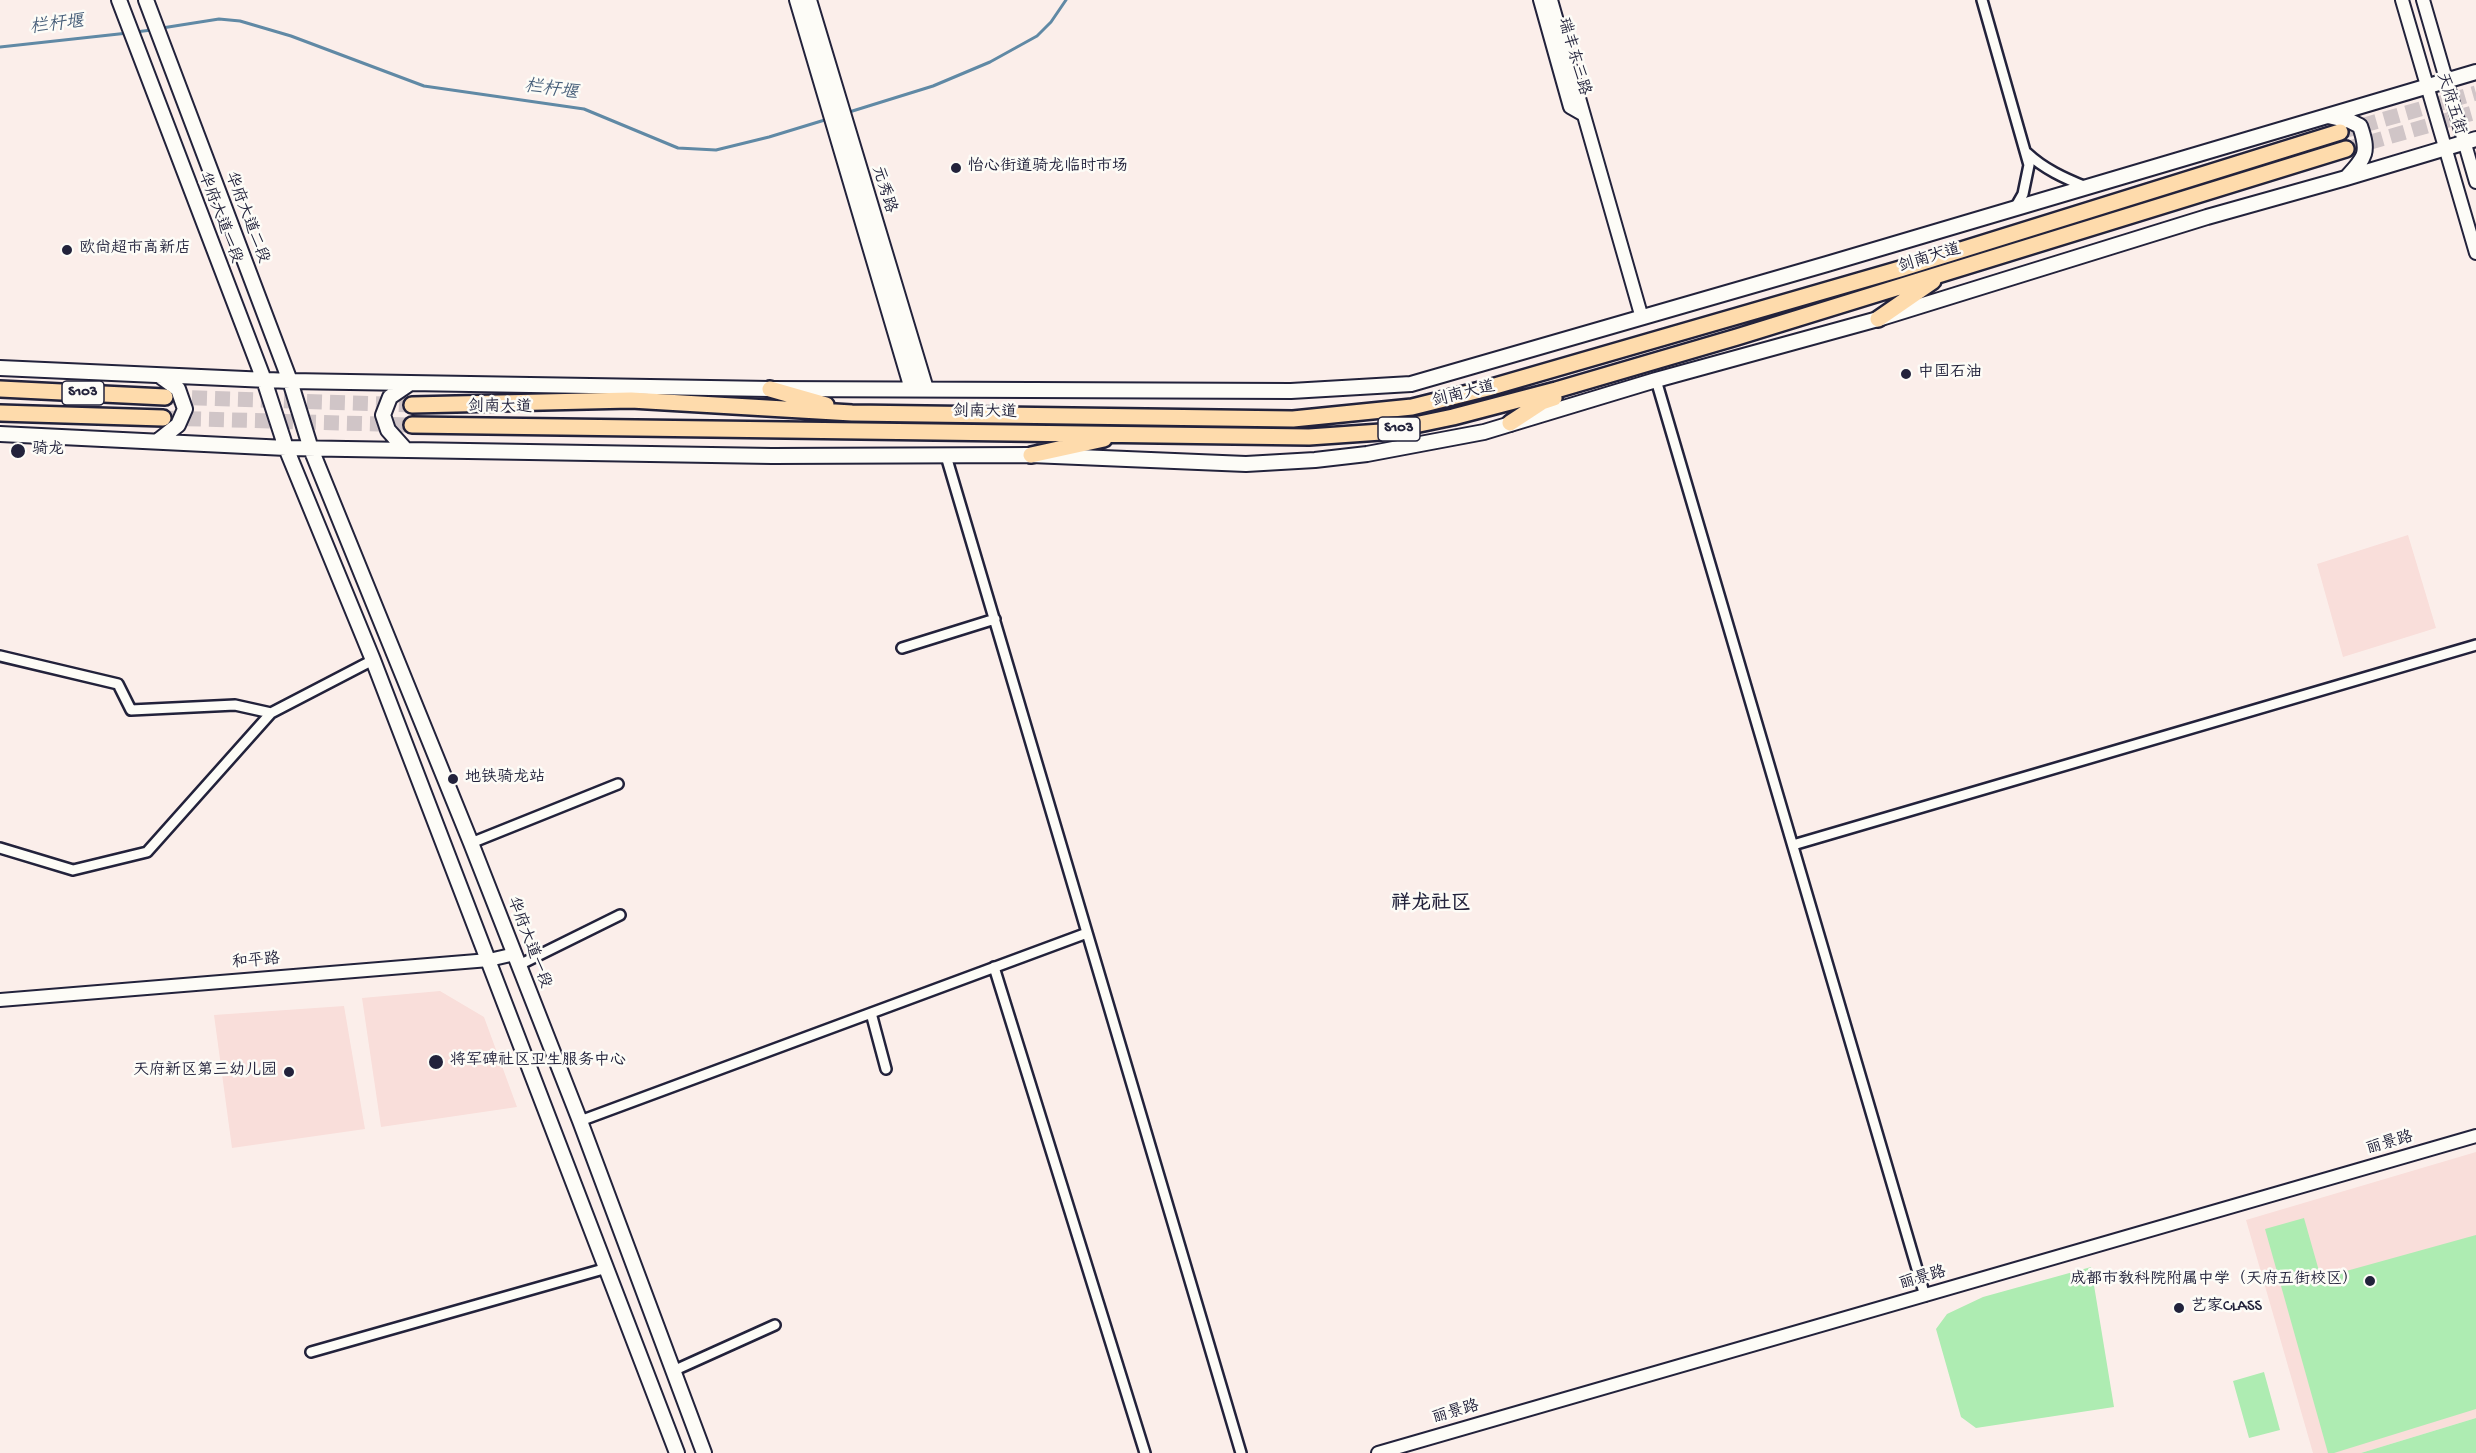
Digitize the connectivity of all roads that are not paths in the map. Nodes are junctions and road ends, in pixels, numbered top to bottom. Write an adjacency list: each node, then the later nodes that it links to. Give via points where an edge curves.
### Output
1 (119, 0): 32 (main road, 华府大道一段)
2 (797, 0): 13 (main road, 元秀路)
3 (809, 0): 13 (main road, 元秀路)
4 (1540, 0): 14 (street, 瑞丰东三路, via 1570,107)
5 (1551, 0): 14 (street)
6 (1982, 0): 20 (street)
7 (2402, 0): 12 (street, 天府五街)
8 (2423, 0): 11 (street, 天府五街)
9 (148, 6): 34 (main road, 华府大道二段)
10 (2476, 72): 11 (main road)
11 (2446, 82): 12 (main road); 17 (street, 天府五街)
12 (2426, 87): 15 (main road); 18 (street, 天府五街)
13 (833, 102): 38 (main road, 元秀路)
14 (1584, 115): 27 (street)
15 (2327, 116): 21 (main road, via 2360,126 2367,144 2361,163); 23 (main road)
16 (2340, 132): 42 (highway, 剑南大道 / S103, via 1900,269 1412,407 1293,419)
17 (2470, 140): 18 (main road); 22 (street, 天府五街)
18 (2446, 148): 21 (main road); 25 (street, 天府五街)
19 (2346, 149): 26 (highway, 剑南大道 / S103)
20 (2026, 153): 23 (street, via 2046,168); 24 (street, via 2029,165 2023,194)
21 (2346, 178): 28 (main road)
22 (2476, 182)
23 (2086, 187): 24 (main road)
24 (2015, 208): 27 (main road)
25 (2476, 253)
26 (1945, 273): 28 (highway); 29 (highway, 剑南大道 / S103)
27 (1641, 318): 38 (main road, via 1411,384 1291,391)
28 (1878, 319): 33 (main road)
29 (1667, 357): 44 (highway, via 1542,402); 46 (highway, 剑南大道 / S103, via 1454,417 1381,432 1309,437)
30 (0, 368): 31 (main road)
31 (160, 375): 32 (main road); 48 (main road, via 178,389 184,409 178,425)
32 (264, 380): 34 (main road); 49 (main road, 华府大道一段)
33 (1656, 380): 44 (main road); 62 (street)
34 (290, 381): 35 (main road); 50 (main road, 华府大道二段)
35 (409, 384): 37 (main road); 51 (main road, via 390,397 383,415 388,430)
36 (0, 388): 39 (highway, S103)
37 (770, 389): 38 (main road); 42 (highway)
38 (919, 389)
39 (165, 397)
40 (412, 405): 42 (highway, 剑南大道 / S103, via 631,400)
41 (0, 413): 43 (highway, S103)
42 (852, 413)
43 (163, 418)
44 (1510, 423): 52 (main road, via 1415,447 1315,460 1246,464)
45 (412, 426): 46 (highway, 剑南大道 / S103)
46 (1131, 433): 52 (highway)
47 (0, 434): 48 (main road)
48 (159, 440): 49 (main road)
49 (286, 448): 50 (main road); 58 (main road, 华府大道一段)
50 (311, 449): 51 (main road); 61 (main road, 华府大道一段)
51 (405, 449): 53 (main road)
52 (1031, 455): 53 (main road)
53 (946, 456): 54 (street)
54 (994, 619): 56 (street); 65 (street)
55 (2476, 645): 62 (street)
56 (902, 648)
57 (0, 656): 59 (street, via 118,684 131,710 235,705)
58 (374, 660): 59 (street); 66 (main road, 华府大道一段)
59 (272, 712): 63 (street, via 147,852 73,870)
60 (618, 784): 61 (street)
61 (471, 843): 67 (main road, 华府大道一段)
62 (1793, 844): 75 (street)
63 (0, 848)
64 (620, 915): 67 (street)
65 (1087, 933): 68 (street); 82 (street)
66 (489, 960): 67 (street, 和平路); 69 (street, 和平路); 74 (main road, 华府大道一段)
67 (517, 960): 72 (main road, 华府大道一段)
68 (994, 967): 70 (street); 81 (street)
69 (0, 1000)
70 (871, 1013): 71 (street); 72 (street)
71 (886, 1069)
72 (580, 1121): 78 (main road, 华府大道一段)
73 (2476, 1136): 75 (street, 丽景路)
74 (607, 1268): 77 (street); 79 (main road, 华府大道一段)
75 (1925, 1296): 83 (street, 丽景路)
76 (775, 1325): 78 (street)
77 (311, 1352)
78 (674, 1371): 80 (main road, 华府大道一段)
79 (677, 1453)
80 (704, 1453)
81 (1145, 1453)
82 (1240, 1453)
83 (1378, 1453)

